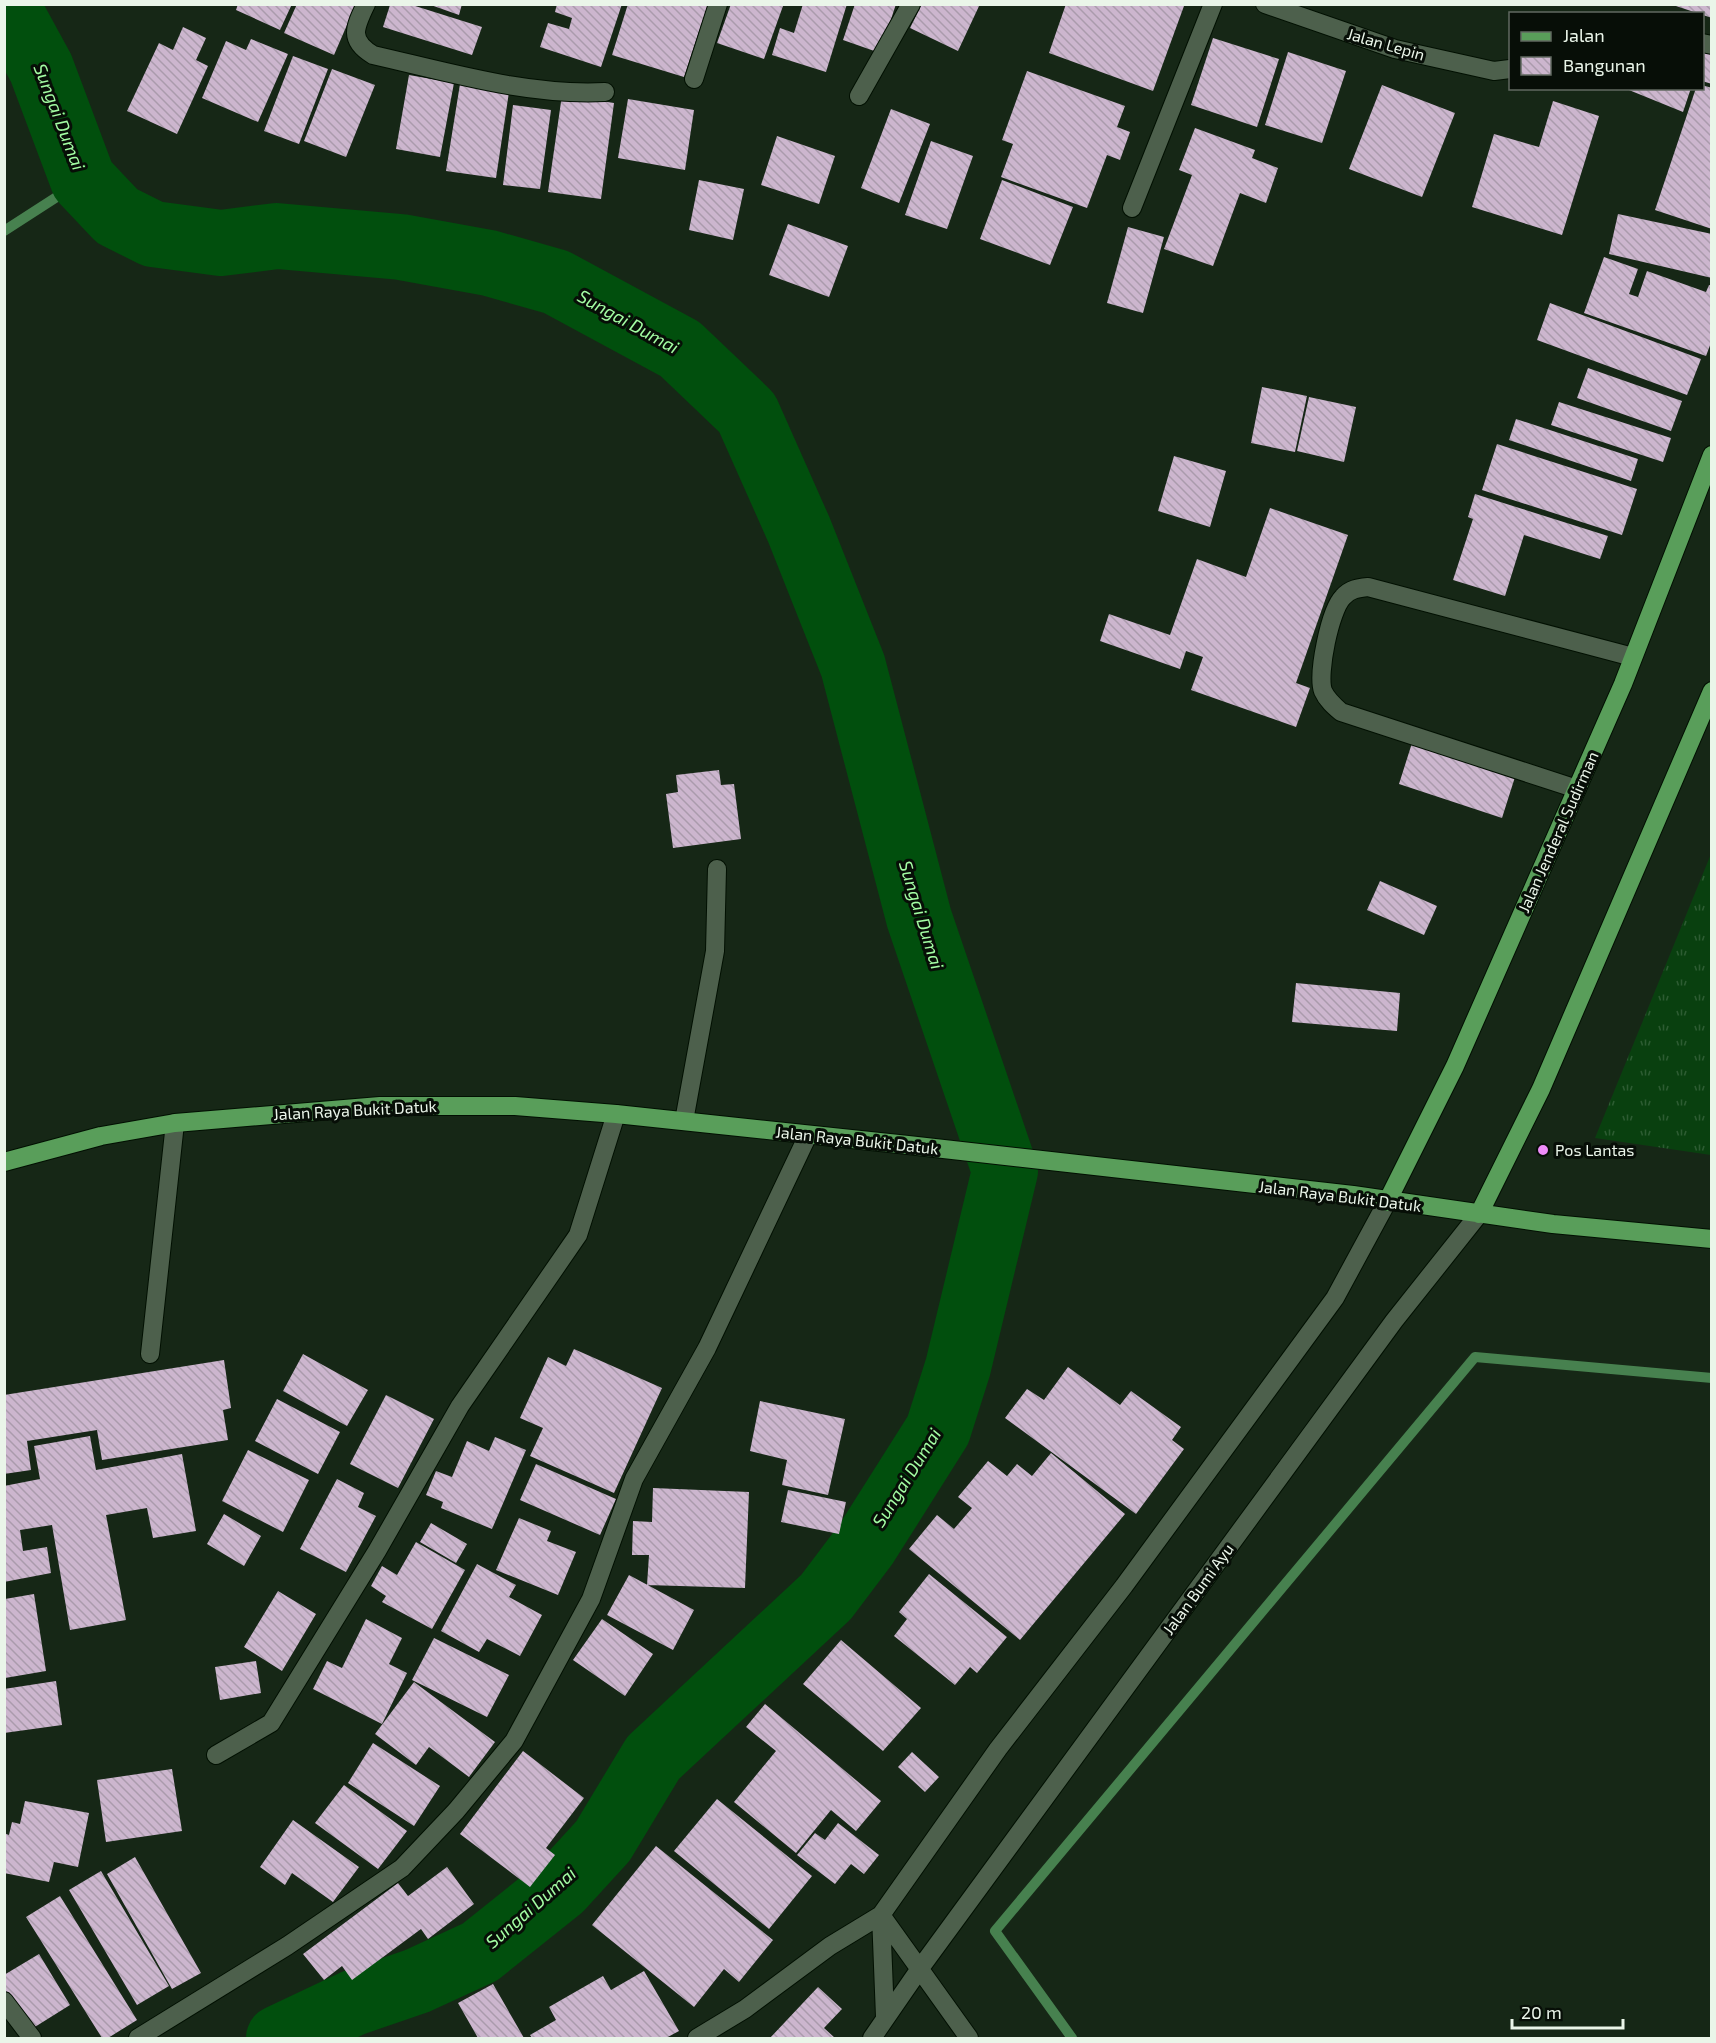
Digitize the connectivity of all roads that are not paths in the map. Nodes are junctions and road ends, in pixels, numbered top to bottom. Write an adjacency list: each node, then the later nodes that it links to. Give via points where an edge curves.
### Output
1 (366, 4): 8 (street, via 355,27 356,39 361,48 373,55 506,85)
2 (718, 4): 7 (street)
3 (911, 4): 9 (street)
4 (1213, 4): 10 (street)
5 (1265, 4): 6 (street, Jalan Lepin, via 1395,49 1494,71)
6 (1509, 69)
7 (694, 79)
8 (605, 92)
9 (860, 96)
10 (1132, 208)
11 (1712, 455): 12 (main road, Jalan Jenderal Sudirman)
12 (1633, 657): 14 (main road, Jalan Jenderal Sudirman); 14 (street, via 1368,586 1352,589 1335,610 1320,673 1323,690 1341,712)
13 (1712, 691): 22 (main road, via 1541,1089)
14 (1577, 789): 21 (main road, Jalan Jenderal Sudirman, via 1455,1066)
15 (717, 869): 17 (street, via 715,951)
16 (616, 1114): 17 (main road, Jalan Raya Bukit Datuk); 18 (main road, Jalan Raya Bukit Datuk, via 515,1106 380,1106); 25 (street, via 578,1235 460,1406 271,1723)
17 (684, 1121): 19 (main road, Jalan Raya Bukit Datuk)
18 (175, 1123): 20 (main road, Jalan Raya Bukit Datuk, via 101,1136); 24 (street)
19 (808, 1135): 21 (main road, Jalan Raya Bukit Datuk, via 1353,1195); 31 (street, via 706,1348 634,1479 591,1599 514,1741 402,1868 287,1946)
20 (4, 1162)
21 (1387, 1202): 22 (main road, Jalan Raya Bukit Datuk); 26 (street, via 1335,1298 1124,1586 998,1749)
22 (1479, 1214): 23 (main road, Jalan Raya Bukit Datuk); 27 (street, Jalan Bumi Ayu, via 1394,1322)
23 (1712, 1239)
24 (150, 1354)
25 (216, 1755)
26 (881, 1915): 27 (street); 29 (street); 32 (street)
27 (921, 1967): 29 (street, Jalan Bumi Ayu); 34 (street)
28 (4, 2001): 30 (street)
29 (885, 2017): 33 (street, Jalan Bumi Ayu)
30 (32, 2038)
31 (138, 2038)
32 (697, 2038)
33 (872, 2038)
34 (969, 2038)

